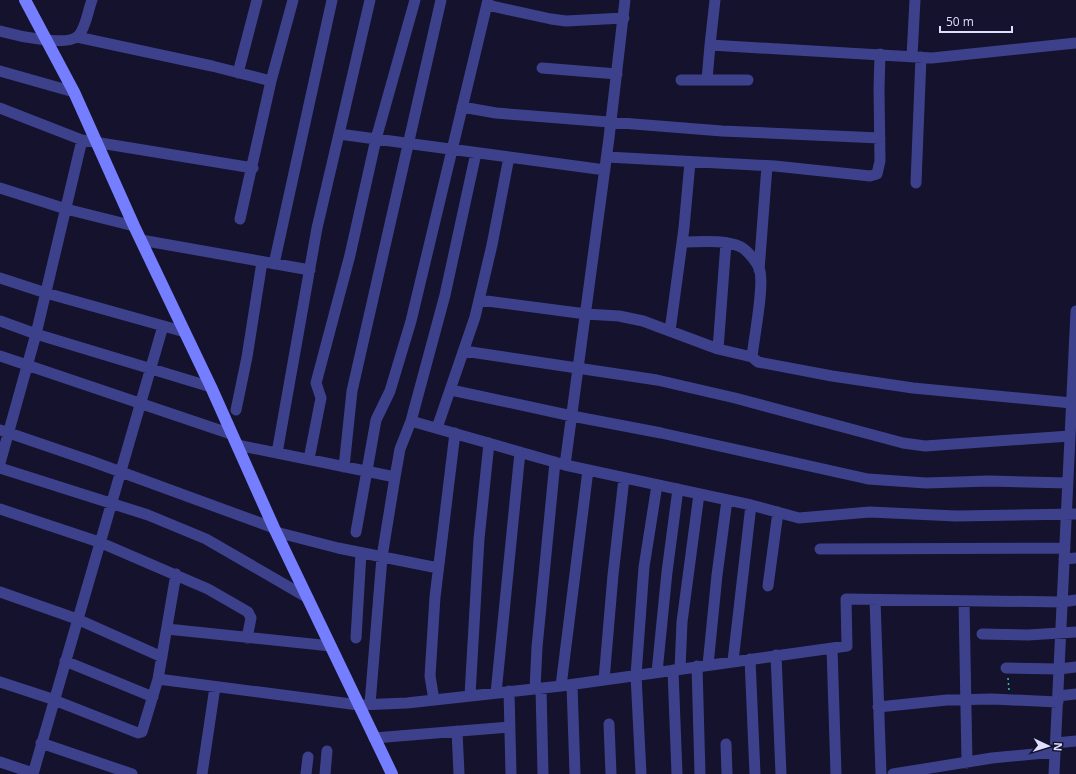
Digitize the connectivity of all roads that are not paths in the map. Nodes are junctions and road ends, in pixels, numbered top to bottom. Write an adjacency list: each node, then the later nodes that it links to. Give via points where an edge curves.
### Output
1 (25, 0): 16 (street)
2 (92, 0): 15 (street)
3 (257, 0): 23 (street)
4 (293, 0): 28 (street)
5 (332, 0): 56 (street)
6 (370, 0): 33 (street)
7 (415, 0): 35 (street)
8 (441, 0): 38 (street)
9 (625, 0): 13 (street)
10 (715, 0): 18 (street)
11 (916, 0): 20 (street)
12 (488, 2): 13 (street, via 566,21); 30 (street)
13 (624, 18): 24 (street)
14 (0, 31): 16 (street)
15 (77, 37): 16 (street); 23 (street)
16 (46, 40): 29 (street)
17 (1076, 43): 20 (street, via 932,58)
18 (710, 45): 19 (street); 26 (street)
19 (880, 54): 20 (street); 34 (street)
20 (917, 57): 47 (street)
21 (542, 68): 24 (street)
22 (0, 71): 29 (street)
23 (238, 73): 28 (street)
24 (617, 74): 32 (street)
25 (681, 80): 26 (street)
26 (707, 80): 27 (street)
27 (748, 80)
28 (271, 81): 45 (street)
29 (74, 92): 37 (street)
30 (462, 107): 32 (street, via 496,113); 39 (street)
31 (0, 108): 36 (street)
32 (611, 122): 34 (street, via 722,131); 42 (street)
33 (339, 134): 35 (street); 57 (street)
34 (880, 138): 44 (street, via 879,169 876,174 870,176)
35 (376, 139): 38 (street); 91 (street, via 350,254 316,383 321,398)
36 (82, 140): 37 (street); 49 (street)
37 (98, 143): 45 (street); 51 (street)
38 (407, 143): 39 (street); 94 (street, via 352,391)
39 (451, 149): 40 (street); 98 (street, via 411,321 390,391 376,420)
40 (476, 153): 41 (street); 82 (street, via 445,295)
41 (509, 157): 46 (street); 61 (street)
42 (607, 157): 43 (street); 46 (street)
43 (690, 162): 44 (street); 53 (street)
44 (767, 166): 58 (street)
45 (252, 168): 50 (street)
46 (605, 170): 63 (street)
47 (916, 183)
48 (0, 188): 49 (street)
49 (66, 209): 51 (street); 60 (street)
50 (240, 219)
51 (134, 226): 52 (street)
52 (141, 240): 55 (street); 67 (street)
53 (683, 242): 54 (street); 66 (street)
54 (726, 243): 58 (street, via 747,252); 69 (street)
55 (262, 262): 56 (street); 80 (street)
56 (274, 264): 57 (street)
57 (310, 270): 90 (street)
58 (760, 270): 72 (street)
59 (0, 278): 60 (street)
60 (46, 293): 65 (street); 68 (street)
61 (479, 300): 63 (street); 70 (street)
62 (1076, 311): 78 (street)
63 (586, 314): 66 (street, via 644,321); 75 (street)
64 (0, 321): 68 (street)
65 (163, 326): 67 (street); 74 (street)
66 (670, 331): 69 (street)
67 (186, 332): 76 (street)
68 (36, 334): 73 (street); 74 (street)
69 (718, 349): 72 (street)
70 (464, 351): 75 (street); 77 (street)
71 (0, 356): 73 (street)
72 (752, 357): 78 (street, via 758,362 913,388)
73 (28, 365): 79 (street); 84 (street)
74 (150, 369): 76 (street); 79 (street)
75 (578, 369): 81 (street); 86 (street, via 671,383 903,443 925,446)
76 (211, 387): 87 (street)
77 (451, 390): 81 (street); 83 (street)
78 (1072, 403): 86 (street)
79 (141, 404): 87 (street); 97 (street)
80 (236, 410)
81 (572, 416): 93 (street); 101 (street, via 868,479 926,483)
82 (411, 421): 83 (street); 99 (street, via 400,449)
83 (437, 428): 85 (street)
84 (5, 431): 92 (street); 97 (street)
85 (455, 433): 88 (street); 120 (street)
86 (1070, 436): 101 (street)
87 (234, 439): 90 (street); 111 (street)
88 (489, 443): 89 (street); 160 (street, via 479,539)
89 (520, 452): 93 (street); 158 (street)
90 (277, 453): 91 (street)
91 (309, 459): 94 (street)
92 (0, 463)
93 (560, 464): 96 (street); 156 (street, via 537,647)
94 (344, 467): 98 (street)
95 (0, 468): 106 (street)
96 (588, 470): 100 (street); 154 (street)
97 (120, 471): 106 (street); 111 (street)
98 (367, 471): 99 (street); 112 (street)
99 (395, 477): 117 (street)
100 (624, 478): 102 (street); 152 (street)
101 (1068, 483): 110 (street)
102 (657, 485): 103 (street); 150 (street, via 644,567)
103 (678, 489): 104 (street); 149 (street)
104 (699, 494): 105 (street); 147 (street)
105 (727, 500): 107 (street); 143 (street)
106 (111, 504): 113 (street); 124 (street, via 206,539)
107 (751, 505): 109 (street); 142 (street)
108 (0, 509): 113 (street)
109 (778, 512): 110 (street, via 799,518 870,512 956,516); 122 (street)
110 (1071, 513): 114 (street)
111 (275, 530): 116 (street); 124 (street)
112 (356, 532)
113 (99, 542): 121 (street); 129 (street)
114 (1065, 548): 115 (street); 119 (street)
115 (820, 549)
116 (361, 553): 117 (street); 135 (street)
117 (382, 557): 120 (street); 166 (street)
118 (1076, 558): 119 (street)
119 (1064, 560): 128 (street)
120 (438, 568): 164 (street, via 430,676)
121 (176, 574): 130 (street); 134 (street, via 248,612 251,618)
122 (768, 586)
123 (0, 592): 129 (street)
124 (308, 598): 136 (street)
125 (875, 600): 127 (street); 137 (street, via 846,599 847,646); 167 (street)
126 (1076, 600): 128 (street)
127 (964, 601): 128 (street); 165 (street)
128 (1062, 602): 133 (street)
129 (77, 620): 139 (street); 141 (street)
130 (167, 629): 134 (street); 139 (street)
131 (1076, 632): 133 (street)
132 (982, 634): 133 (street)
133 (1061, 634): 148 (street)
134 (247, 638): 136 (street)
135 (356, 638)
136 (330, 646): 166 (street)
137 (832, 648): 138 (street); 197 (street)
138 (776, 655): 140 (street); 196 (street)
139 (162, 656): 151 (street)
140 (750, 659): 142 (street); 195 (street)
141 (65, 661): 161 (street); 163 (street)
142 (733, 661): 143 (street)
143 (708, 665): 144 (street)
144 (697, 666): 147 (street); 193 (street)
145 (1076, 667): 148 (street)
146 (1006, 668): 148 (street)
147 (676, 669): 149 (street); 192 (street)
148 (1059, 669): 162 (street)
149 (656, 672): 150 (street)
150 (636, 675): 152 (street); 191 (street)
151 (158, 679): 155 (street); 161 (street)
152 (604, 680): 154 (street)
153 (0, 682): 163 (street)
154 (566, 685): 156 (street); 189 (street)
155 (215, 687): 166 (street); 182 (street)
156 (538, 688): 157 (street); 188 (street)
157 (509, 691): 158 (street); 169 (street)
158 (496, 693): 160 (street)
159 (1076, 694): 162 (street)
160 (470, 695): 164 (street)
161 (153, 697): 163 (street, via 140,733)
162 (1058, 699): 165 (street); 175 (street)
163 (54, 700): 173 (street)
164 (434, 700): 166 (street)
165 (966, 700): 167 (street); 179 (street)
166 (364, 704): 171 (street)
167 (878, 707): 198 (street)
168 (609, 724): 190 (street)
169 (510, 728): 170 (street); 187 (street)
170 (457, 731): 171 (street); 186 (street)
171 (374, 738): 185 (street)
172 (1076, 741): 175 (street)
173 (41, 744): 180 (street); 181 (street)
174 (726, 744): 194 (street)
175 (1056, 747): 179 (street); 200 (street)
176 (327, 751): 184 (street)
177 (308, 757): 183 (street)
178 (0, 762): 180 (street)
179 (966, 763): 199 (street)
180 (33, 773)
181 (132, 774)
182 (202, 774)
183 (306, 774)
184 (325, 774)
185 (392, 774)
186 (458, 774)
187 (511, 774)
188 (543, 774)
189 (575, 774)
190 (611, 774)
191 (641, 774)
192 (677, 774)
193 (700, 774)
194 (727, 774)
195 (755, 774)
196 (781, 774)
197 (836, 774)
198 (881, 774)
199 (893, 774)
200 (1054, 774)

